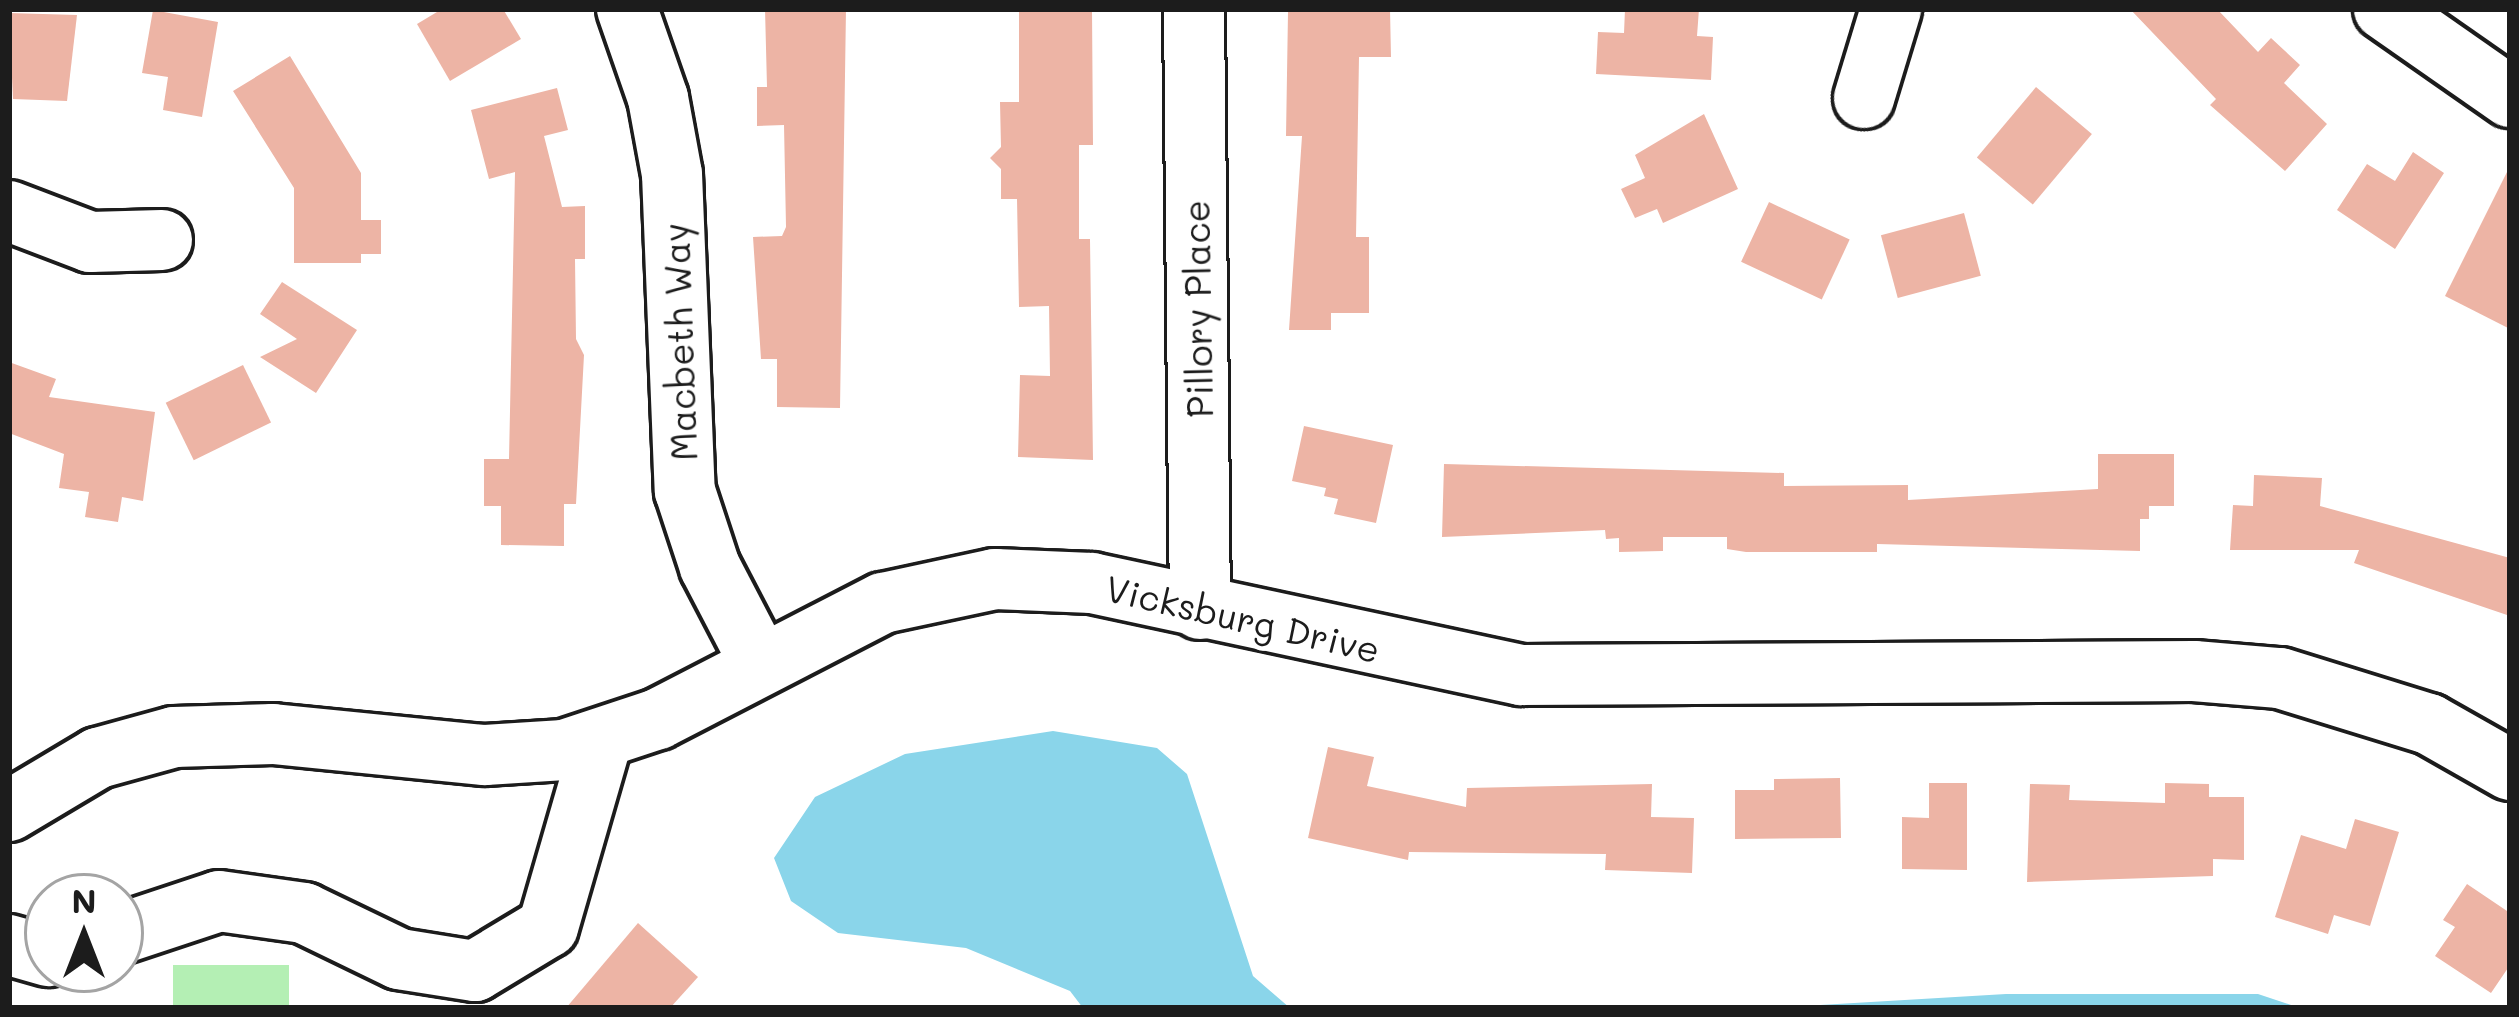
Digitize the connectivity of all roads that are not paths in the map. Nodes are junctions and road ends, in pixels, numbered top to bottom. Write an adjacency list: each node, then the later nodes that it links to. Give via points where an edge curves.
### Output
1 (627, 9): 10 (street, Macbeth Way, via 658,98 672,174 685,491 710,567)
2 (1194, 9): 9 (street, Pillory Place)
3 (1891, 9): 6 (street)
4 (2384, 9): 5 (street)
5 (2510, 97)
6 (1864, 98)
7 (9, 212): 8 (street, via 90,242)
8 (162, 239)
9 (1200, 609): 10 (street, Vicksburg Drive, via 1092,583 995,579 883,604); 12 (street, Vicksburg Drive, via 1521,675 2194,671 2280,678 2429,724)
10 (761, 665): 11 (street, Vicksburg Drive)
11 (602, 740): 13 (street, Vicksburg Drive, via 485,755 273,734 174,737 98,758); 14 (street, via 548,927 475,971 399,959 304,913 219,902)
12 (2510, 770)
13 (9, 811)
14 (144, 926)

